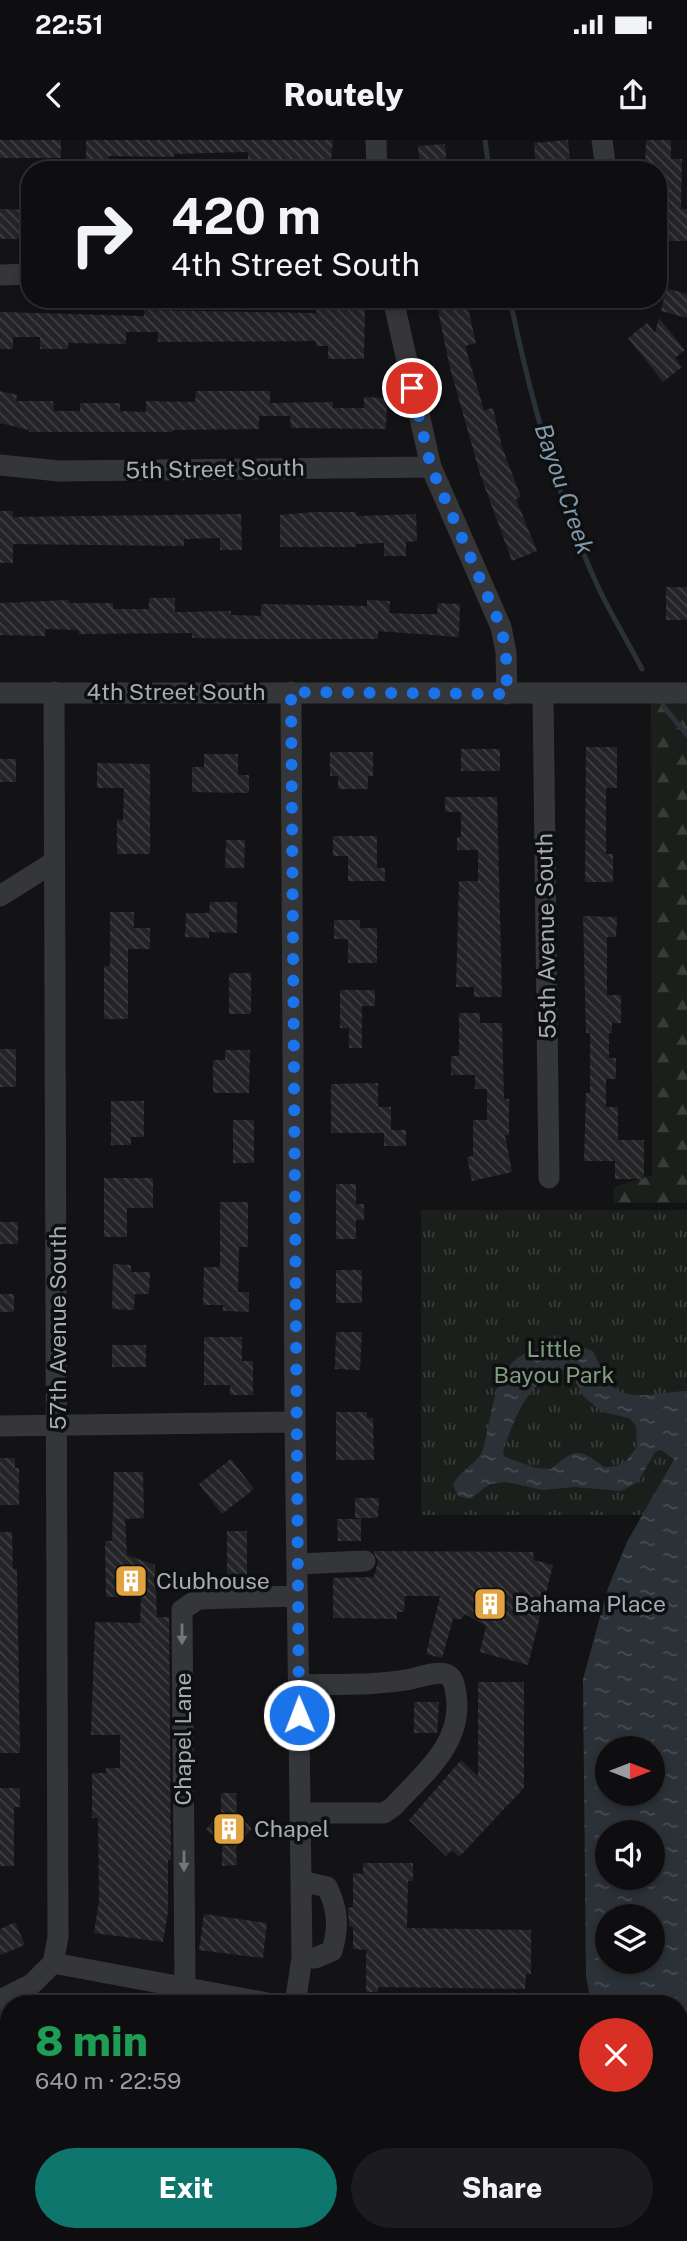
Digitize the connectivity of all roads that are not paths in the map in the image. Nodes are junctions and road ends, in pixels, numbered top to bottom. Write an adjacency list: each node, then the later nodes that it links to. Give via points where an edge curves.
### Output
1 (376, 140): 3 (street)
2 (603, 140): 4 (street)
3 (377, 161)
4 (605, 161)
5 (0, 275): 6 (street)
6 (21, 275)
7 (395, 308): 9 (street)
8 (0, 465): 9 (street, 5th Street South, via 59,471)
9 (431, 467): 14 (street, via 501,627)
10 (54, 692): 11 (street, 4th Street South); 12 (street, 4th Street South); 16 (street, 57th Avenue South)
11 (291, 692): 14 (street, 4th Street South); 19 (street)
12 (0, 693)
13 (687, 693): 15 (street, 4th Street South)
14 (507, 694): 15 (street, 4th Street South)
15 (544, 694): 18 (street, 55th Avenue South)
16 (54, 862): 17 (street); 20 (street, 57th Avenue South)
17 (0, 896)
18 (549, 1178)
19 (295, 1422): 20 (street); 23 (street)
20 (59, 1425): 21 (street); 29 (street, 57th Avenue South, via 58,1937)
21 (0, 1426)
22 (365, 1561): 23 (street)
23 (298, 1564): 24 (street)
24 (297, 1596): 25 (street); 30 (street, Chapel Lane, one-way to 30, via 198,1599 182,1610)
25 (298, 1685): 26 (street); 26 (street, via 399,1681 439,1673 454,1683 457,1698 450,1744 394,1806 384,1813)
26 (300, 1813): 27 (street)
27 (301, 1881): 28 (street); 28 (street, via 327,1887 337,1922 332,1951)
28 (302, 1958): 33 (street)
29 (53, 1964): 30 (street); 31 (street, via 32,1984)
30 (185, 1986): 32 (street)
31 (10, 1995)
32 (229, 1995)
33 (296, 1995)

